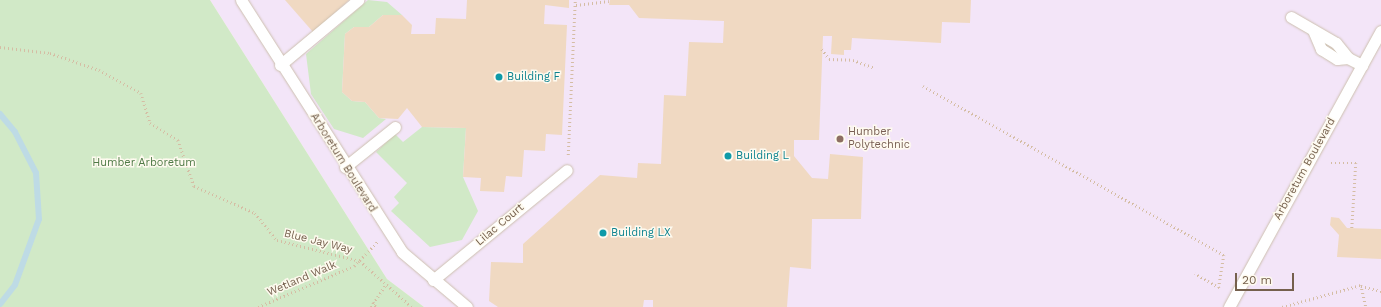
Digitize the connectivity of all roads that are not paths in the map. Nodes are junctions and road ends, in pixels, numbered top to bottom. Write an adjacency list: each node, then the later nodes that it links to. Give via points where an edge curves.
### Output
1 (241, 0): 5 (lane, Arboretum Boulevard)
2 (358, 0): 5 (lane)
3 (1291, 17): 6 (lane, via 1336,43 1348,58)
4 (1381, 31): 6 (lane, Arboretum Boulevard)
5 (280, 65): 8 (lane, Arboretum Boulevard)
6 (1362, 65): 12 (lane, Arboretum Boulevard)
7 (395, 127): 8 (lane)
8 (345, 167): 10 (lane, Arboretum Boulevard, via 402,252)
9 (567, 170): 10 (lane, Lilac Court)
10 (433, 280): 11 (lane, Arboretum Boulevard)
11 (467, 307)
12 (1229, 307)

